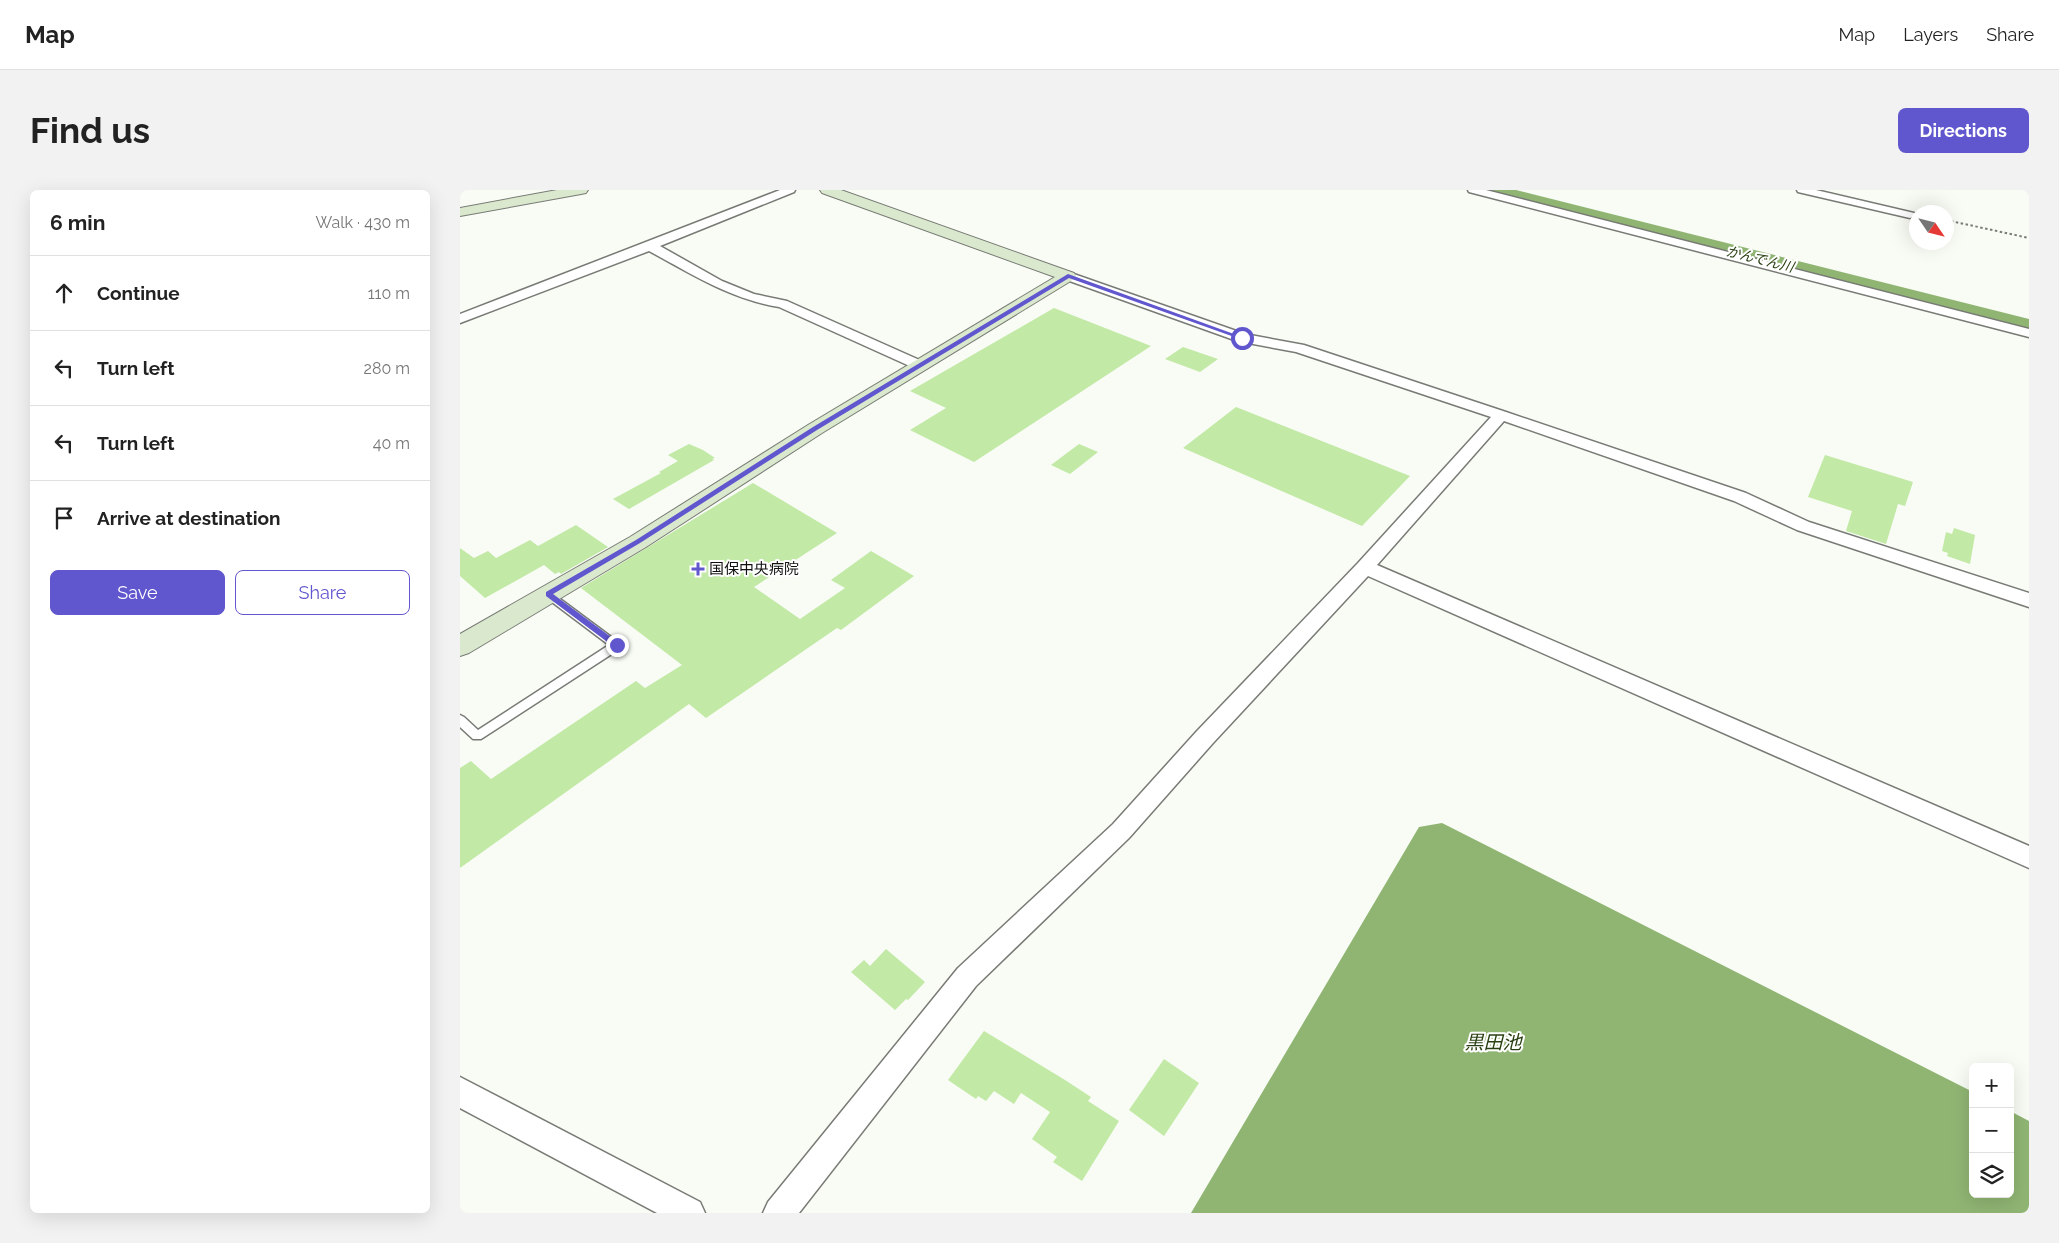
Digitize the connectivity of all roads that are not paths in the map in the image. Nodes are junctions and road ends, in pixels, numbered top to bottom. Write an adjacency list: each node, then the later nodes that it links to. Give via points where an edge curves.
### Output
1 (580, 190): 6 (street)
2 (790, 190): 9 (street)
3 (827, 190): 10 (street)
4 (1473, 190): 12 (street)
5 (1802, 190): 8 (street)
6 (566, 191): 7 (street)
7 (460, 212)
8 (1909, 215)
9 (650, 246): 11 (street); 13 (street, via 698,274 762,301 782,304)
10 (1068, 276): 13 (street); 14 (street, via 1242,338 1299,348)
11 (460, 319)
12 (2029, 333)
13 (919, 365): 16 (street, via 638,542)
14 (1501, 415): 15 (street); 17 (street, via 1740,497 1804,526)
15 (1365, 567): 20 (street); 23 (street, via 1121,831 967,977)
16 (548, 594): 18 (street); 19 (lane, via 617,645 477,736)
17 (2029, 600)
18 (460, 646)
19 (460, 720)
20 (2029, 857)
21 (460, 1092): 22 (street)
22 (689, 1213)
23 (779, 1213)

